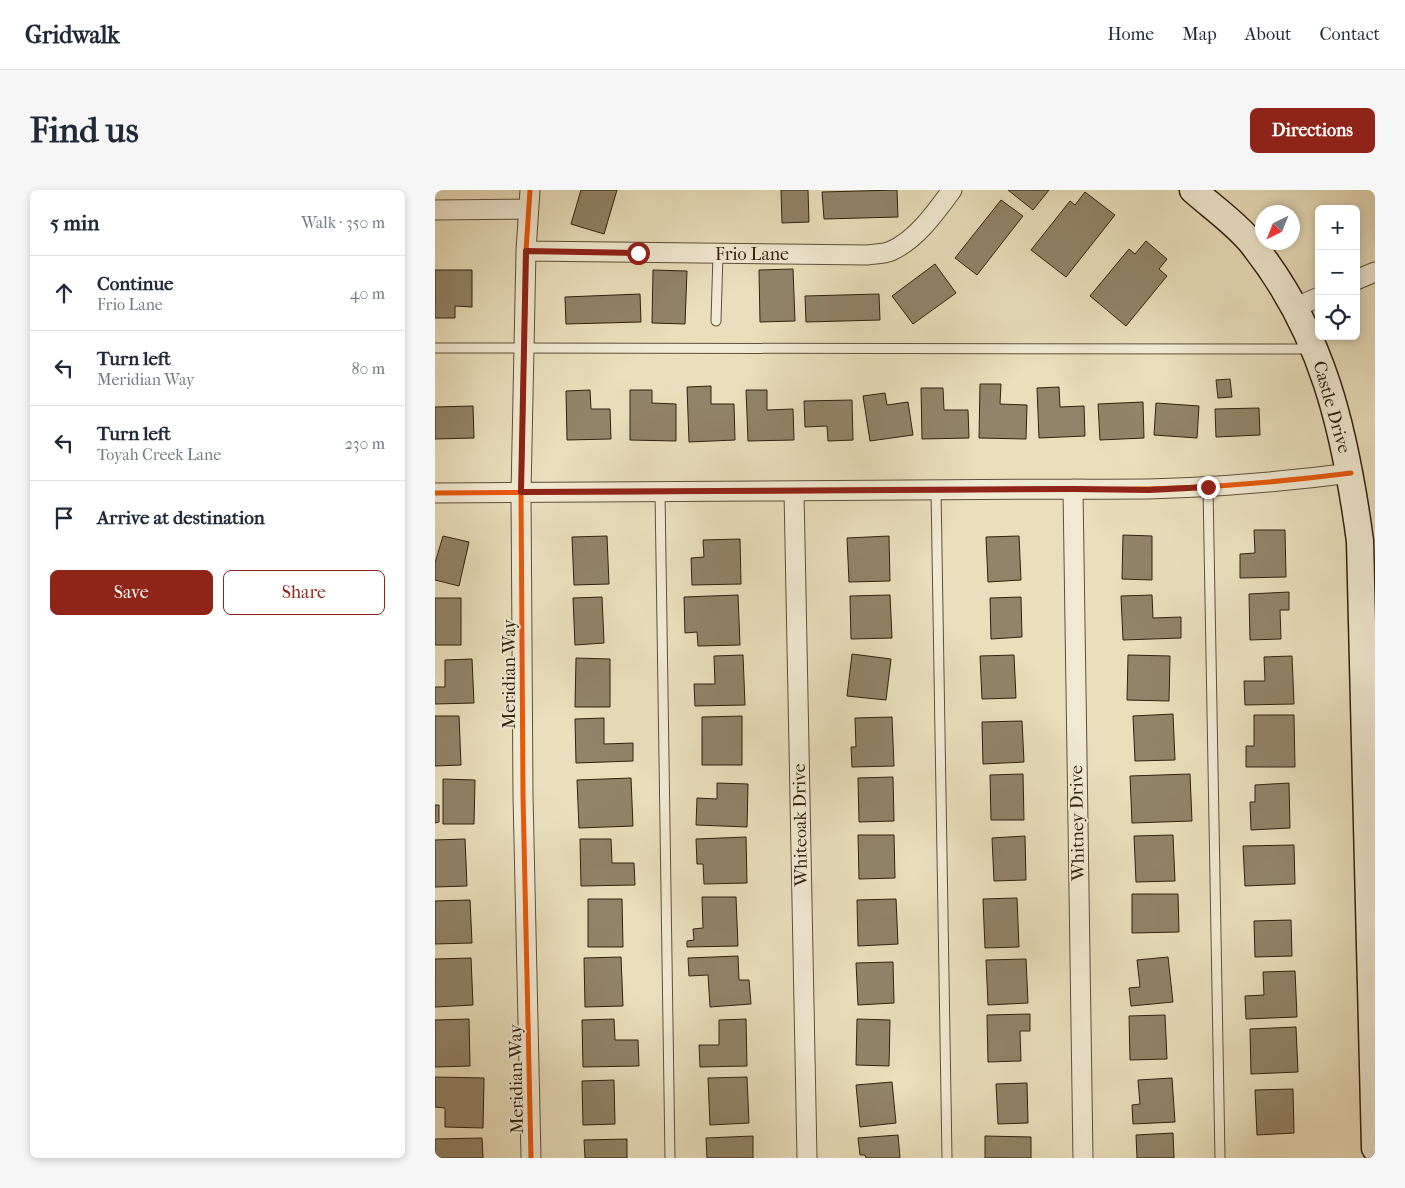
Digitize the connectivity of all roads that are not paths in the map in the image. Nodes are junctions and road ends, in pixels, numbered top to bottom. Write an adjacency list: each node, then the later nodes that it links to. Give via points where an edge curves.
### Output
1 (951, 190): 6 (street, Frio Lane, via 931,217 909,239 890,251 867,255)
2 (1193, 190): 10 (main road, Castle Drive, via 1249,240)
3 (529, 199): 4 (street); 5 (street, Meridian Way)
4 (435, 210)
5 (526, 251): 6 (street, Frio Lane); 12 (street, Meridian Way)
6 (718, 254): 11 (lane)
7 (1375, 272): 8 (street)
8 (1360, 278)
9 (1315, 299): 10 (street)
10 (1294, 308): 14 (main road, Castle Drive)
11 (716, 321)
12 (524, 347): 13 (lane); 14 (lane); 21 (street, Meridian Way)
13 (435, 348)
14 (1315, 349): 15 (main road, Castle Drive, via 1336,406)
15 (1351, 473): 16 (street); 23 (main road, Castle Drive, via 1360,541)
16 (1208, 487): 17 (street); 31 (lane)
17 (1073, 489): 18 (street); 30 (street, Whitney Drive)
18 (936, 490): 19 (street); 29 (lane)
19 (794, 491): 22 (street); 28 (street, Whiteoak Drive)
20 (435, 492): 21 (street)
21 (521, 492): 22 (street); 26 (street, Meridian Way, via 523,795)
22 (660, 492): 27 (lane)
23 (1372, 897): 24 (main road, Castle Drive)
24 (1373, 949): 25 (main road, Castle Drive)
25 (1375, 1148)
26 (531, 1158)
27 (670, 1158)
28 (807, 1158)
29 (947, 1158)
30 (1083, 1158)
31 (1220, 1158)

